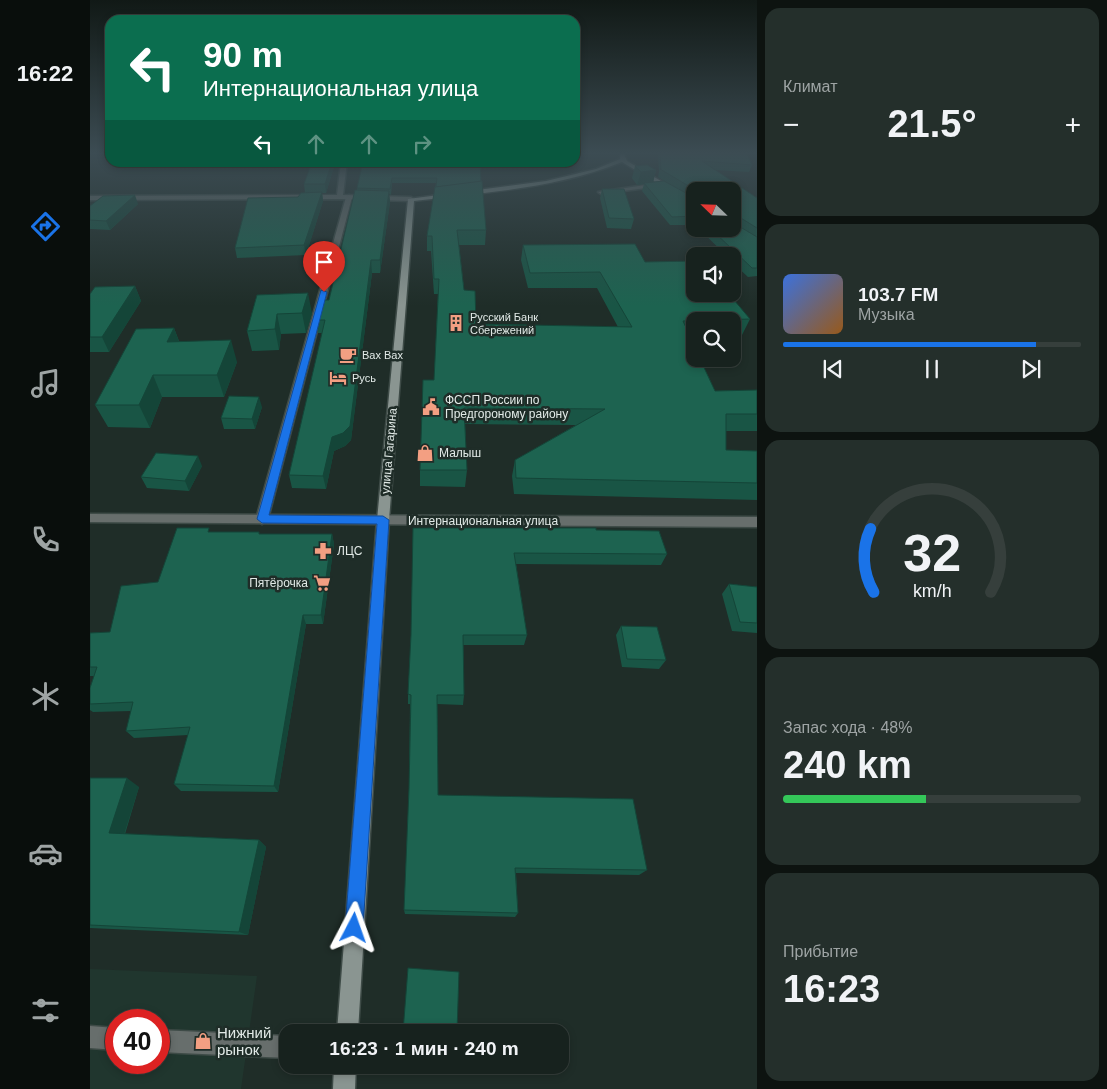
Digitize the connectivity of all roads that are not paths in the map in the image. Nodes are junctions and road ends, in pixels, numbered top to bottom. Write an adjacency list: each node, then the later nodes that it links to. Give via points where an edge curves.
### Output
1 (343, 205): 4 (street)
2 (410, 205): 5 (street, улица Гагарина)
3 (90, 518): 4 (street, Интернациональная улица)
4 (262, 519): 5 (street, Интернациональная улица)
5 (383, 520): 6 (street, Интернациональная улица); 7 (street, улица Гагарина)
6 (757, 522)
7 (348, 1024)
8 (90, 1037): 9 (street)
9 (105, 1038)
10 (170, 1042): 11 (street)
11 (279, 1047)
12 (345, 1074): 13 (street)
13 (344, 1089)

